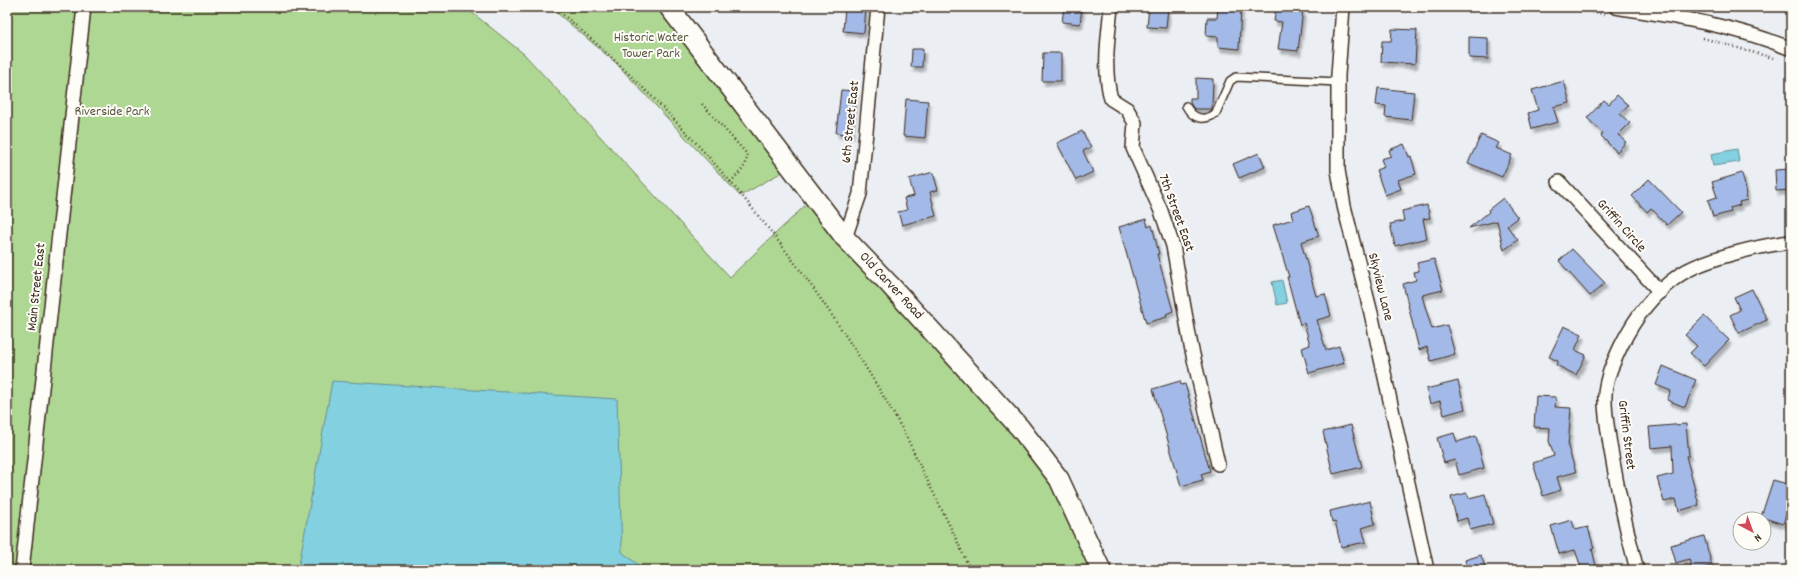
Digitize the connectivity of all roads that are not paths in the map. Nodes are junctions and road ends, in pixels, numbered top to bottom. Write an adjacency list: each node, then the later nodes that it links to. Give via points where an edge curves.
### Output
1 (84, 7): 15 (street, Main Street East)
2 (669, 7): 11 (street, Old Carver Road)
3 (878, 7): 11 (street, 6th Street East, via 860,194)
4 (1111, 7): 14 (street, 7th Street East, via 1107,58 1108,87 1111,99 1127,109 1135,123 1133,148 1161,211 1173,246)
5 (1343, 7): 8 (street, Skyview Lane)
6 (1616, 7): 7 (street, via 1710,23)
7 (1791, 49)
8 (1338, 82): 9 (lane, via 1236,77 1230,81 1216,113 1212,116 1198,118 1190,113); 17 (street, Skyview Lane, via 1338,170 1344,206 1371,313)
9 (1186, 106)
10 (1559, 182): 13 (street, Griffin Circle)
11 (845, 238): 16 (street, Old Carver Road, via 1020,428 1059,479)
12 (1791, 242): 13 (street, Griffin Street, via 1770,244 1697,266 1679,275)
13 (1660, 292): 18 (street, Griffin Street, via 1646,306 1628,333 1608,374 1605,394 1606,419 1616,483)
14 (1218, 464)
15 (22, 570)
16 (1101, 570)
17 (1427, 570)
18 (1637, 570)

